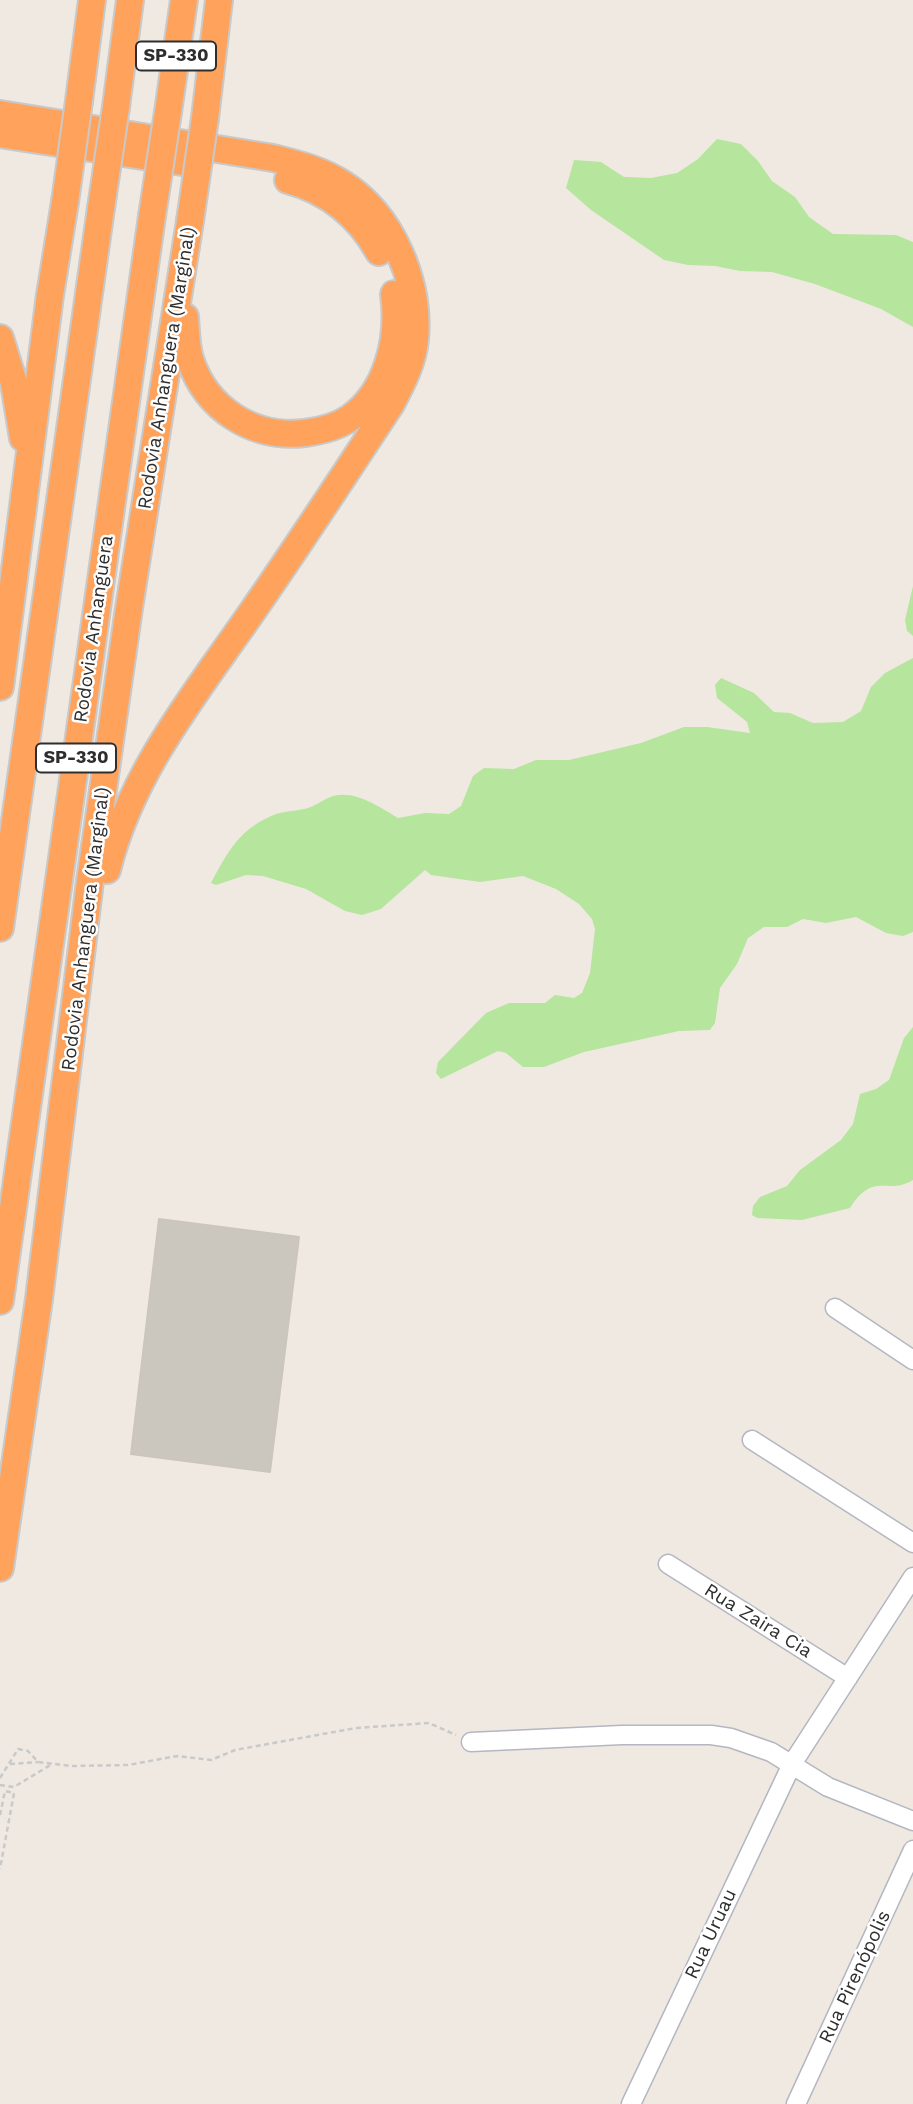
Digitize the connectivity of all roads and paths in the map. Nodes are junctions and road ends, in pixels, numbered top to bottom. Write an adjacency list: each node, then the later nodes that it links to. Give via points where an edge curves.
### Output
1 (92, 0): 9 (highway, bridge)
2 (130, 0): 11 (highway, SP-330, bridge)
3 (184, 0): 13 (highway, Rodovia Anhanguera / SP-330, bridge)
4 (219, 0): 7 (highway, Rodovia Anhanguera (Marginal), bridge)
5 (0, 114): 12 (highway, via 273,158 327,175 369,206 392,238 414,305 415,339 407,374 391,404 179,716 136,789 115,837 97,909)
6 (0, 134): 7 (highway, via 270,175 306,186 341,206 377,248 395,297 392,348 372,396 340,424 308,433 279,434 232,417 207,393 189,358)
7 (184, 262): 12 (highway, Rodovia Anhanguera (Marginal), via 129,608)
8 (0, 338): 9 (highway, via 14,383 24,449)
9 (8, 617): 10 (highway)
10 (0, 687)
11 (0, 928)
12 (67, 1071): 19 (highway, Rodovia Anhanguera (Marginal))
13 (0, 1301)
14 (835, 1308): 15 (street)
15 (913, 1360)
16 (752, 1440): 17 (street)
17 (913, 1543)
18 (668, 1564): 21 (street, Rua Zaira Cia)
19 (0, 1568)
20 (913, 1577): 21 (street, Rua Uruau)
21 (848, 1678): 25 (street, Rua Uruau)
22 (471, 1742): 24 (path, via 429,1723 356,1728 235,1750 211,1760 177,1756 128,1765); 25 (street, via 622,1734 711,1735 750,1744)
23 (38, 1762): 24 (path); 26 (path); 26 (path, via 28,1751 18,1749)
24 (52, 1764): 28 (path, via 14,1787)
25 (792, 1764): 30 (street, via 828,1787); 33 (street, Rua Uruau)
26 (8, 1765): 27 (path)
27 (0, 1778)
28 (0, 1785)
29 (0, 1815): 32 (path, via 5,1791 14,1793)
30 (913, 1821)
31 (913, 1850): 34 (street, Rua Pirenópolis)
32 (0, 1869)
33 (631, 2104)
34 (796, 2104)

